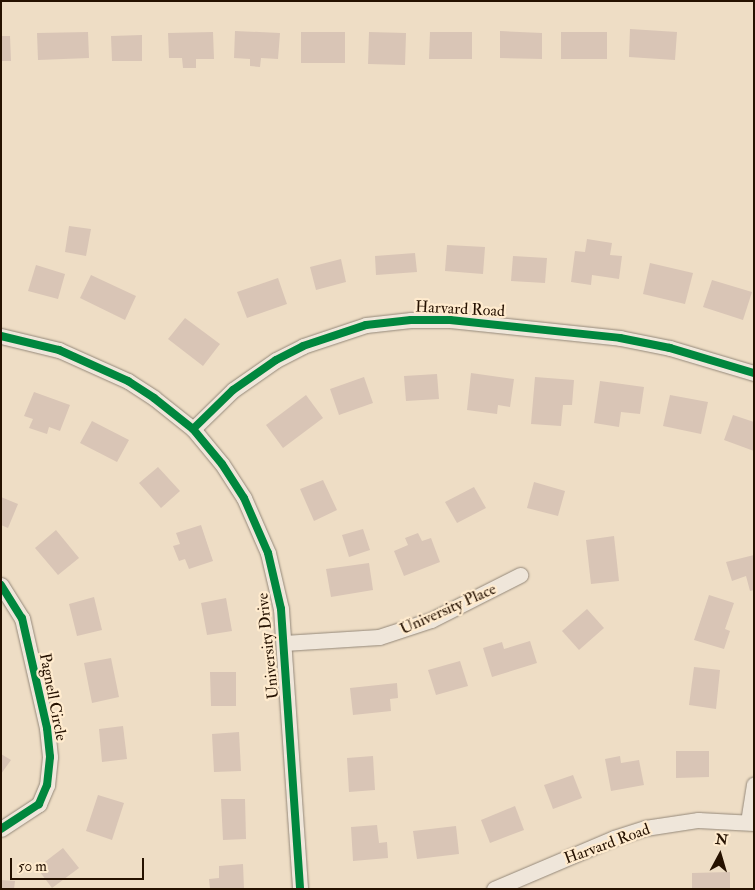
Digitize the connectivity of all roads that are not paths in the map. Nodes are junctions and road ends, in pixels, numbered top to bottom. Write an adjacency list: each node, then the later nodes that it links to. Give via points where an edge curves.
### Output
1 (1, 336): 3 (street, University Drive, via 59,350 109,372 154,398)
2 (754, 372): 3 (street, Harvard Road, via 670,348 620,338 450,320 366,324 304,346 276,360 233,390)
3 (192, 429): 6 (street, University Drive, via 222,464 256,520 274,577)
4 (520, 575): 6 (street, University Place, via 431,620 387,634 348,642)
5 (1, 585): 9 (street, Pagnell Circle, via 22,618 47,728 50,757 47,785 39,804)
6 (284, 644): 10 (street, University Drive)
7 (754, 784): 8 (street)
8 (751, 823): 11 (street, Harvard Road, via 698,820 645,828)
9 (1, 829)
10 (300, 889)
11 (494, 889)

